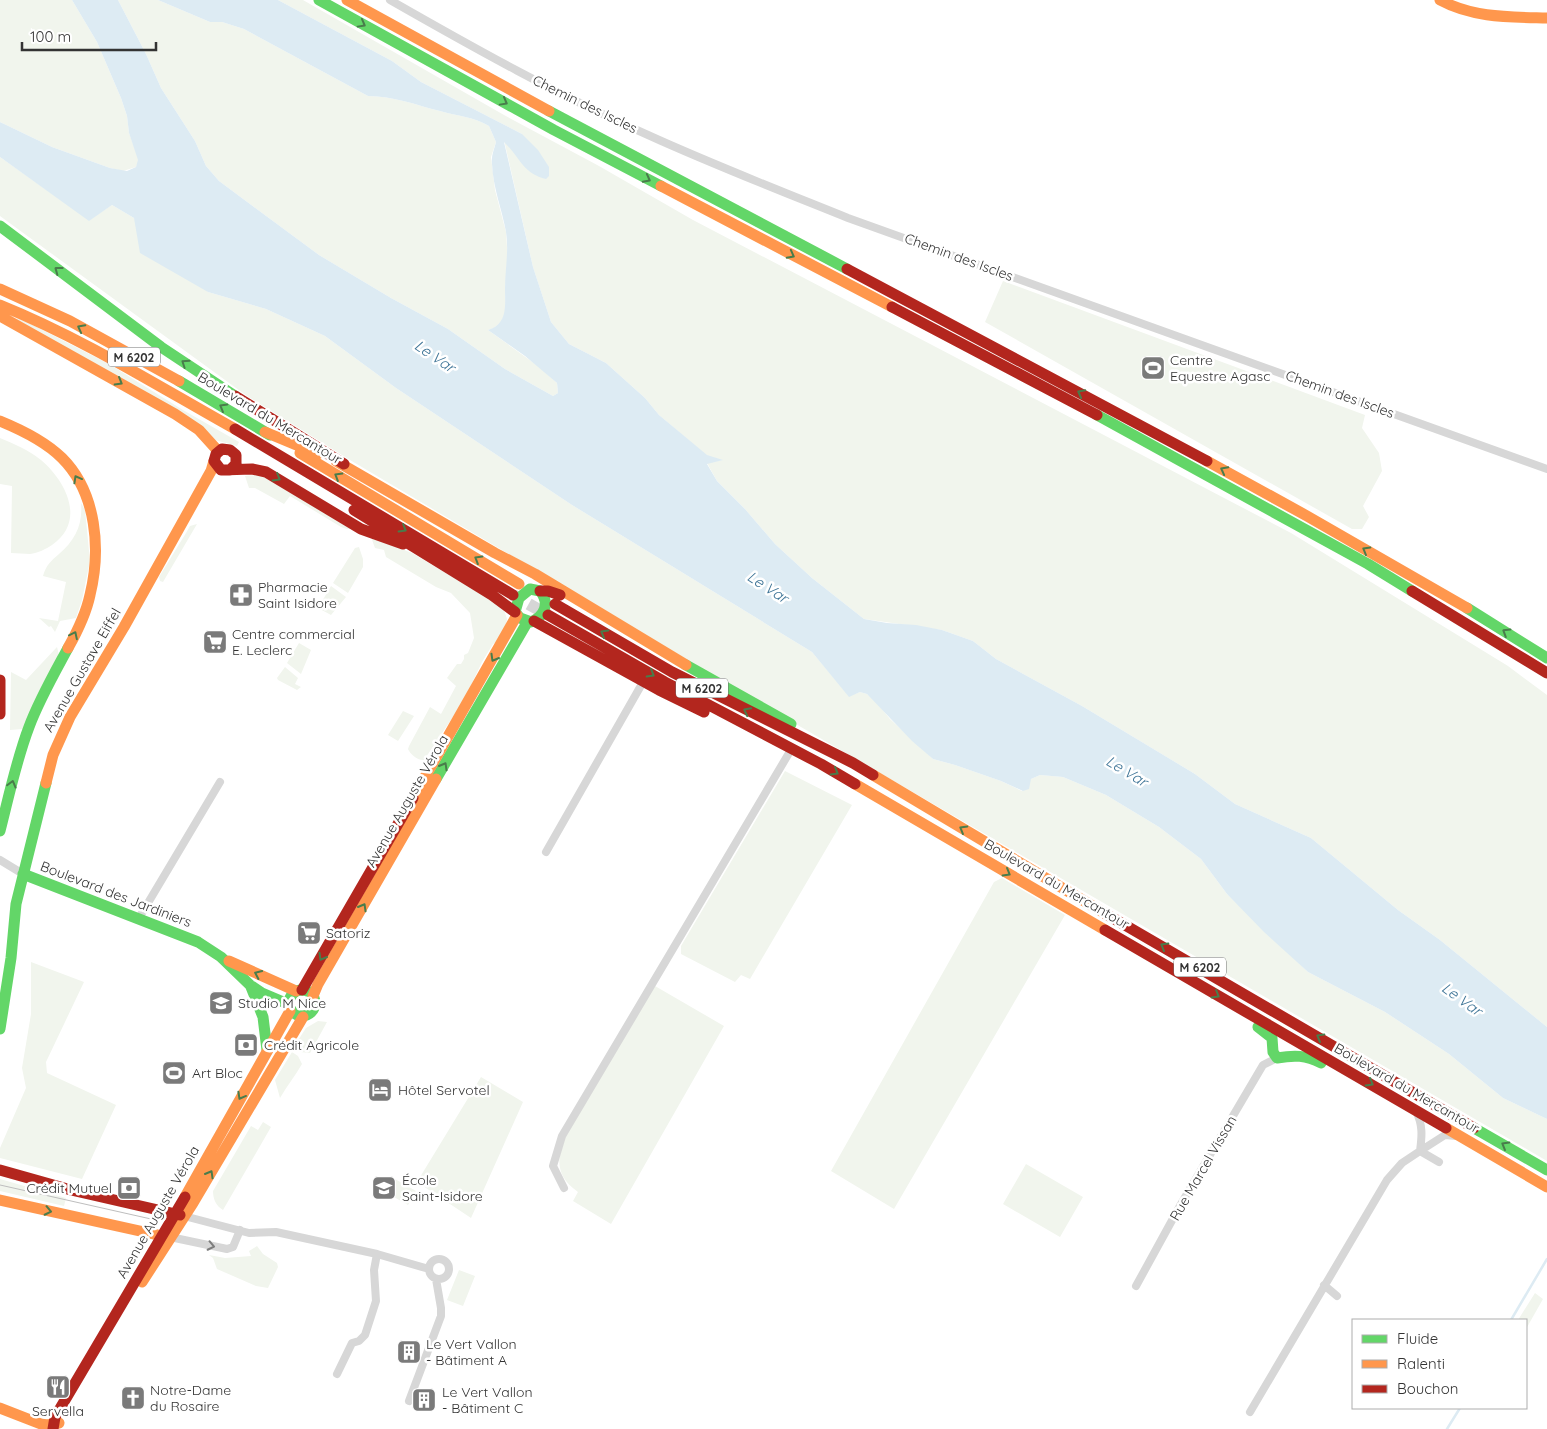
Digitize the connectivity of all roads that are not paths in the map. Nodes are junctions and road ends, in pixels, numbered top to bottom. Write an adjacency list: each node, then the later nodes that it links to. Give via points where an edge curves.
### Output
1 (319, 0): 27 (main road, one-way to 27, via 554,130 1128,432 1368,564)
2 (347, 0): 26 (main road, one-way to 2, via 1445,595 1235,476 563,119)
3 (390, 0): 15 (street, Chemin des Iscles, via 601,113 749,178 848,218)
4 (1440, 0): 5 (main road, via 1476,13)
5 (1547, 18)
6 (0, 226): 14 (main road, one-way to 6, via 161,347)
7 (0, 289): 11 (main road, Boulevard du Mercantour / M 6202, one-way to 7, via 111,344)
8 (0, 305): 12 (main road, Boulevard du Mercantour / M 6202, via 90,348)
9 (0, 316): 13 (main road, one-way to 13, via 175,414 199,430)
10 (0, 421): 34 (main road, one-way to 10, via 34,712 76,631 90,598 96,566 94,530 79,481 51,449 22,430)
11 (265, 432): 14 (main road); 18 (main road, Boulevard du Mercantour / M 6202, one-way to 11)
12 (256, 442): 16 (main road); 20 (main road, Boulevard du Mercantour / M 6202, one-way to 20)
13 (221, 463): 16 (main road, one-way to 16, via 266,472 361,529); 37 (main road, Avenue Gustave Eiffel, via 198,494 59,739)
14 (344, 464): 17 (main road)
15 (1547, 469)
16 (412, 547): 22 (main road)
17 (495, 553): 19 (main road, via 527,576); 25 (main road)
18 (519, 584)
19 (537, 590): 22 (main road, via 521,595 515,604); 24 (main road, via 544,595 546,604 542,614); 25 (main road, via 559,595)
20 (513, 595)
21 (555, 604): 32 (main road, Boulevard du Mercantour / M 6202, one-way to 21, via 680,676)
22 (516, 613): 24 (main road); 41 (main road, Avenue Auguste Vérola, one-way to 41, via 511,628)
23 (548, 615): 31 (main road, Boulevard du Mercantour / M 6202, one-way to 31, via 689,695)
24 (531, 621): 29 (main road); 42 (main road, Avenue Auguste Vérola, one-way to 24)
25 (665, 652): 32 (main road)
26 (1547, 658)
27 (1547, 673)
28 (0, 680): 30 (main road)
29 (643, 682): 31 (main road, via 737,728); 35 (street)
30 (0, 714)
31 (792, 748): 44 (main road, Boulevard du Mercantour / M 6202, one-way to 44); 57 (street, via 562,1136 553,1166)
32 (853, 764): 55 (main road, Boulevard du Mercantour / M 6202, one-way to 32)
33 (220, 782): 38 (street)
34 (0, 831)
35 (546, 852)
36 (0, 860): 37 (street, Boulevard des Jardiniers)
37 (23, 874): 38 (main road, Boulevard des Jardiniers); 46 (main road, Avenue Gustave Eiffel, via 16,904)
38 (139, 918): 39 (main road, Boulevard des Jardiniers, via 198,942)
39 (221, 957): 40 (main road, Boulevard des Jardiniers); 41 (main road, Boulevard des Jardiniers, one-way to 39)
40 (250, 985): 43 (main road, Boulevard des Jardiniers); 47 (main road, Boulevard des Jardiniers, via 262,1012)
41 (299, 990): 42 (main road); 43 (main road, via 292,994)
42 (313, 996): 45 (main road, via 312,1012)
43 (289, 1007): 45 (main road, via 298,1016); 47 (main road, Avenue Auguste Vérola)
44 (1236, 1007): 48 (main road, via 1248,1021 1272,1038); 49 (main road, Boulevard du Mercantour / M 6202)
45 (303, 1016): 59 (main road, Avenue Auguste Vérola, one-way to 45)
46 (0, 1029)
47 (267, 1050): 59 (main road, Avenue Auguste Vérola, one-way to 59)
48 (1277, 1058): 49 (main road, via 1297,1054 1338,1072); 65 (street, Rue Marcel Vissan, via 1263,1065)
49 (1350, 1072): 50 (main road, Boulevard du Mercantour / M 6202, one-way to 50)
50 (1415, 1109): 51 (main road, Boulevard du Mercantour / M 6202); 52 (street, via 1422,1128)
51 (1461, 1137): 52 (street, via 1445,1136); 56 (main road, Boulevard du Mercantour / M 6202)
52 (1420, 1151): 53 (street); 66 (street, via 1402,1163 1387,1180)
53 (1439, 1162)
54 (0, 1170): 59 (main road)
55 (1547, 1170)
56 (1547, 1187)
57 (564, 1188)
58 (0, 1200): 61 (main road, one-way to 61)
59 (179, 1215): 60 (street); 61 (main road, Avenue Auguste Vérola)
60 (240, 1230): 61 (street, one-way to 60, via 226,1249 233,1247); 62 (street, via 276,1232)
61 (165, 1236): 72 (main road, Avenue Auguste Vérola)
62 (377, 1254): 63 (street); 68 (street, via 374,1270 376,1301 365,1335 352,1343)
63 (429, 1269): 64 (street); 64 (street, via 436,1260 443,1260 448,1266 446,1276)
64 (436, 1278): 69 (street, via 441,1316)
65 (1136, 1286)
66 (1324, 1286): 67 (street); 71 (street)
67 (1337, 1296)
68 (337, 1374)
69 (409, 1401)
70 (0, 1408): 72 (main road, via 21,1417)
71 (1250, 1412)
72 (58, 1423)

